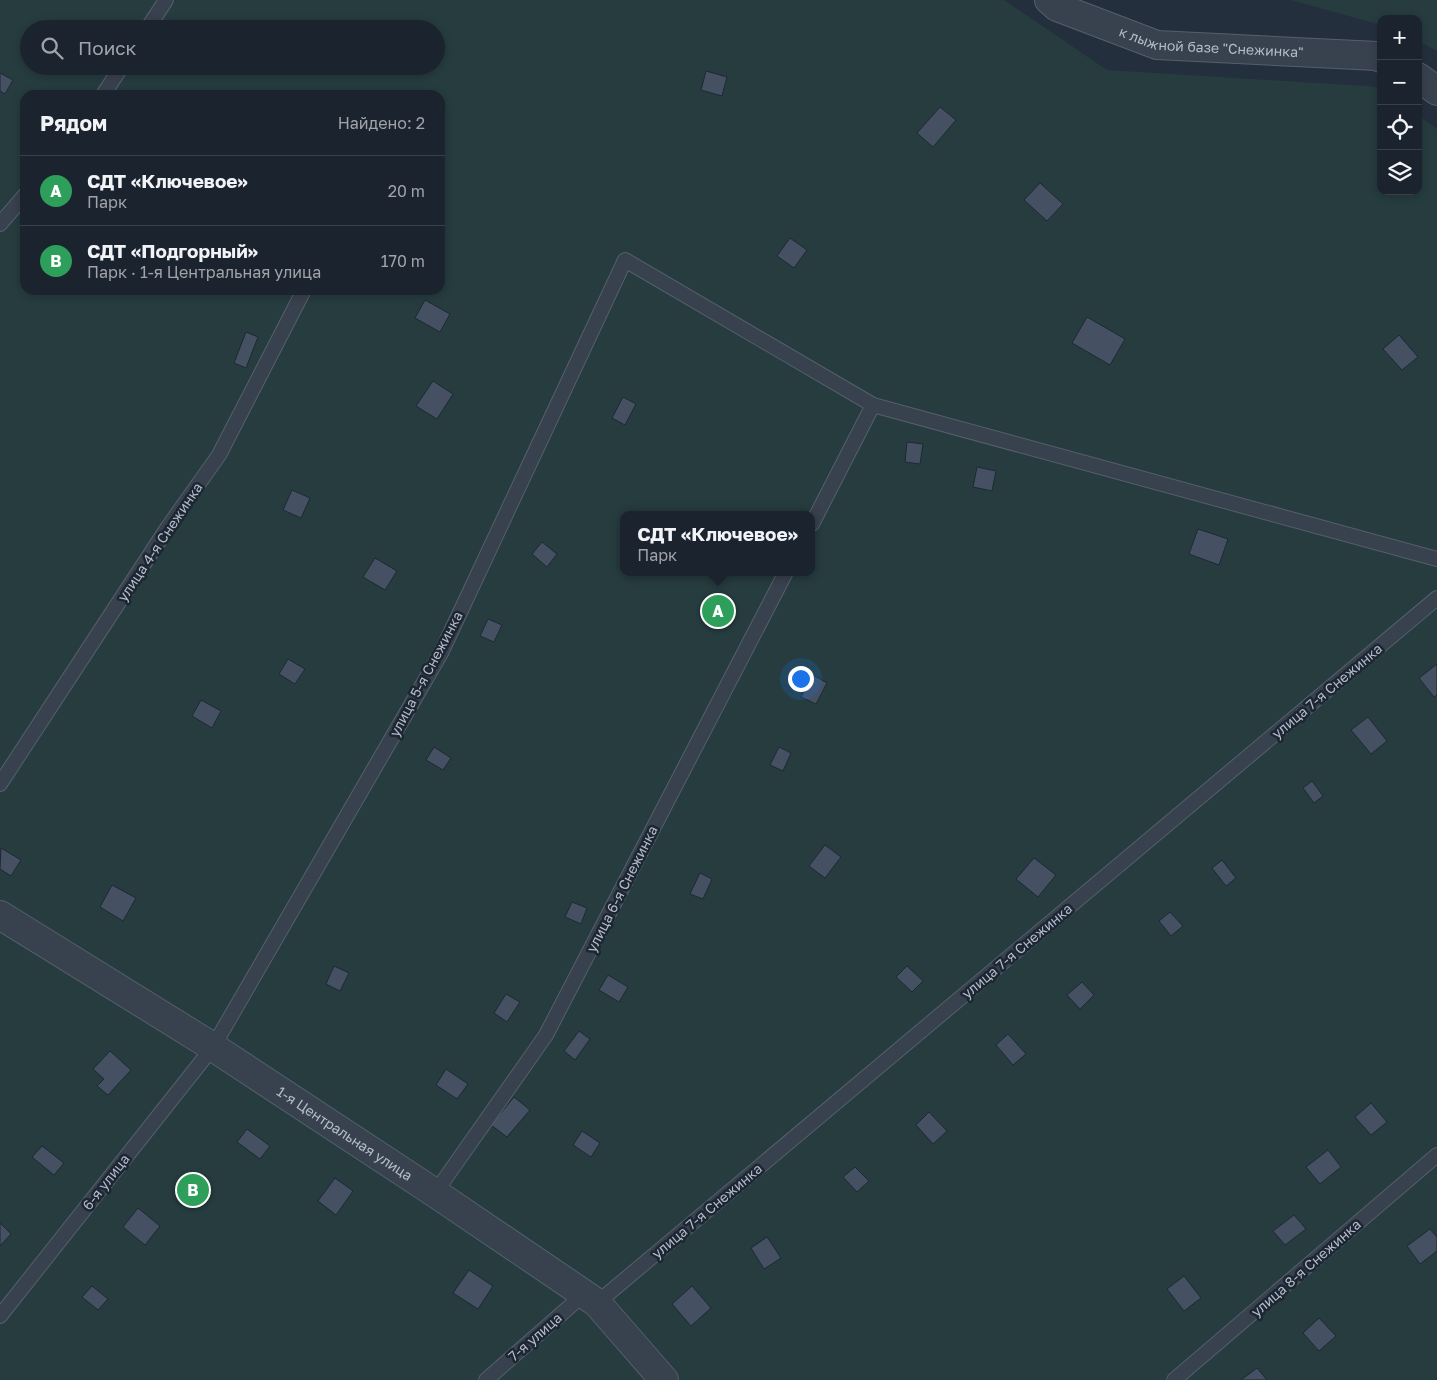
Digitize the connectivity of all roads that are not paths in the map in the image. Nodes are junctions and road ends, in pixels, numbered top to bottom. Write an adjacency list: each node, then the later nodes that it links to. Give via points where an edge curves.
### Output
1 (166, 0): 3 (lane)
2 (1049, 0): 4 (street, к лыжной базе "Снежинка", via 1057,7 1157,45)
3 (152, 20)
4 (1377, 56)
5 (116, 75): 7 (lane)
6 (1422, 80): 8 (street)
7 (106, 90)
8 (1437, 92)
9 (20, 201): 10 (lane)
10 (0, 224)
11 (301, 295): 17 (lane, улица 4-я Снежинка, via 219,455 168,527)
12 (874, 405): 13 (lane); 14 (lane); 19 (lane, улица 5-я Снежинка, via 625,260 441,653)
13 (815, 518)
14 (1437, 559)
15 (784, 576): 21 (lane, улица 6-я Снежинка, via 546,1035)
16 (1437, 598): 22 (lane, улица 7-я Снежинка)
17 (0, 784)
18 (0, 915): 19 (street, 1-я Центральная улица)
19 (213, 1047): 21 (street, 1-я Центральная улица); 23 (lane, 6-я улица)
20 (1437, 1155): 26 (lane, улица 8-я Снежинка)
21 (435, 1193): 22 (street, 1-я Центральная улица)
22 (590, 1299): 24 (lane, 7-я улица); 25 (street, 1-я Центральная улица)
23 (0, 1316)
24 (486, 1380)
25 (664, 1380)
26 (1174, 1380)

